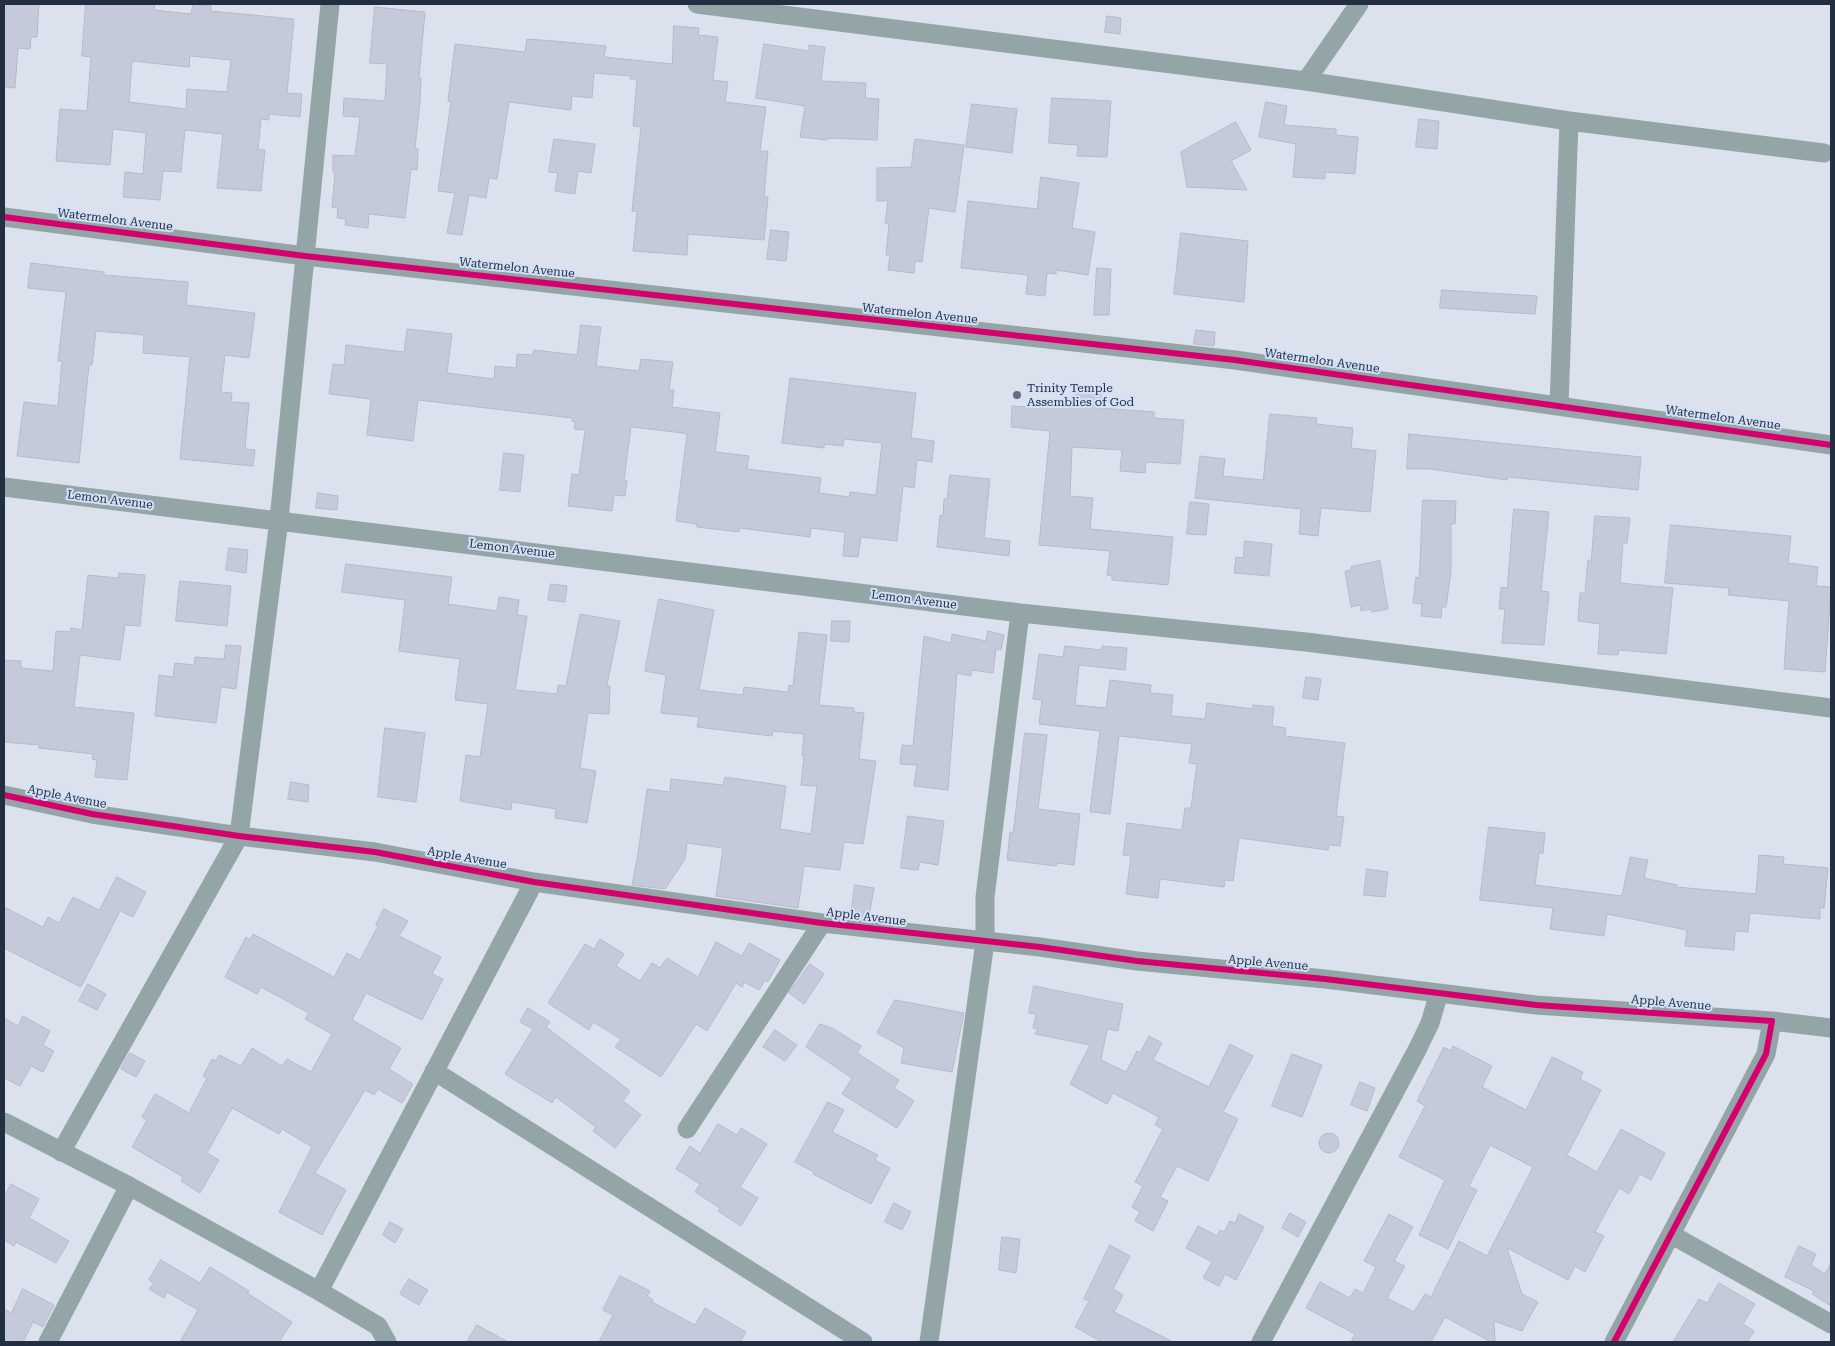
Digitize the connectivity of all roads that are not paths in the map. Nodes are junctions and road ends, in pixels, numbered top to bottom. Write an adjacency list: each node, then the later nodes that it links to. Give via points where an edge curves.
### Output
1 (330, 4): 8 (street)
2 (698, 4): 4 (street)
3 (1359, 4): 4 (street)
4 (1306, 81): 5 (street)
5 (1569, 121): 6 (street); 9 (street)
6 (1824, 153)
7 (4, 217): 8 (street, Watermelon Avenue)
8 (305, 256): 9 (street, Watermelon Avenue, via 1235,360); 12 (street)
9 (1559, 406): 10 (street, Watermelon Avenue)
10 (1831, 445)
11 (4, 487): 12 (street, Lemon Avenue)
12 (279, 520): 13 (street, Lemon Avenue); 16 (street)
13 (1020, 613): 14 (street, Lemon Avenue, via 1306,642); 19 (street, via 985,897)
14 (1831, 708)
15 (4, 795): 16 (street, Apple Avenue, via 92,814)
16 (239, 836): 17 (street, Apple Avenue, via 375,852); 26 (street)
17 (534, 882): 18 (street, Apple Avenue); 23 (street)
18 (822, 923): 19 (street, Apple Avenue); 25 (street)
19 (985, 942): 20 (street, Apple Avenue); 34 (street)
20 (1439, 993): 21 (street, Apple Avenue, via 1536,1005); 35 (street, via 1417,1050)
21 (1772, 1021): 22 (street, Apple Avenue); 28 (street, via 1766,1054)
22 (1831, 1028)
23 (434, 1071): 29 (street); 33 (street)
24 (4, 1122): 26 (street)
25 (687, 1129)
26 (61, 1152): 27 (street)
27 (129, 1186): 29 (street); 31 (street)
28 (1672, 1235): 30 (street); 36 (street)
29 (319, 1291): 32 (street, via 378,1326)
30 (1831, 1324)
31 (48, 1342)
32 (387, 1342)
33 (863, 1342)
34 (929, 1342)
35 (1261, 1342)
36 (1614, 1342)

